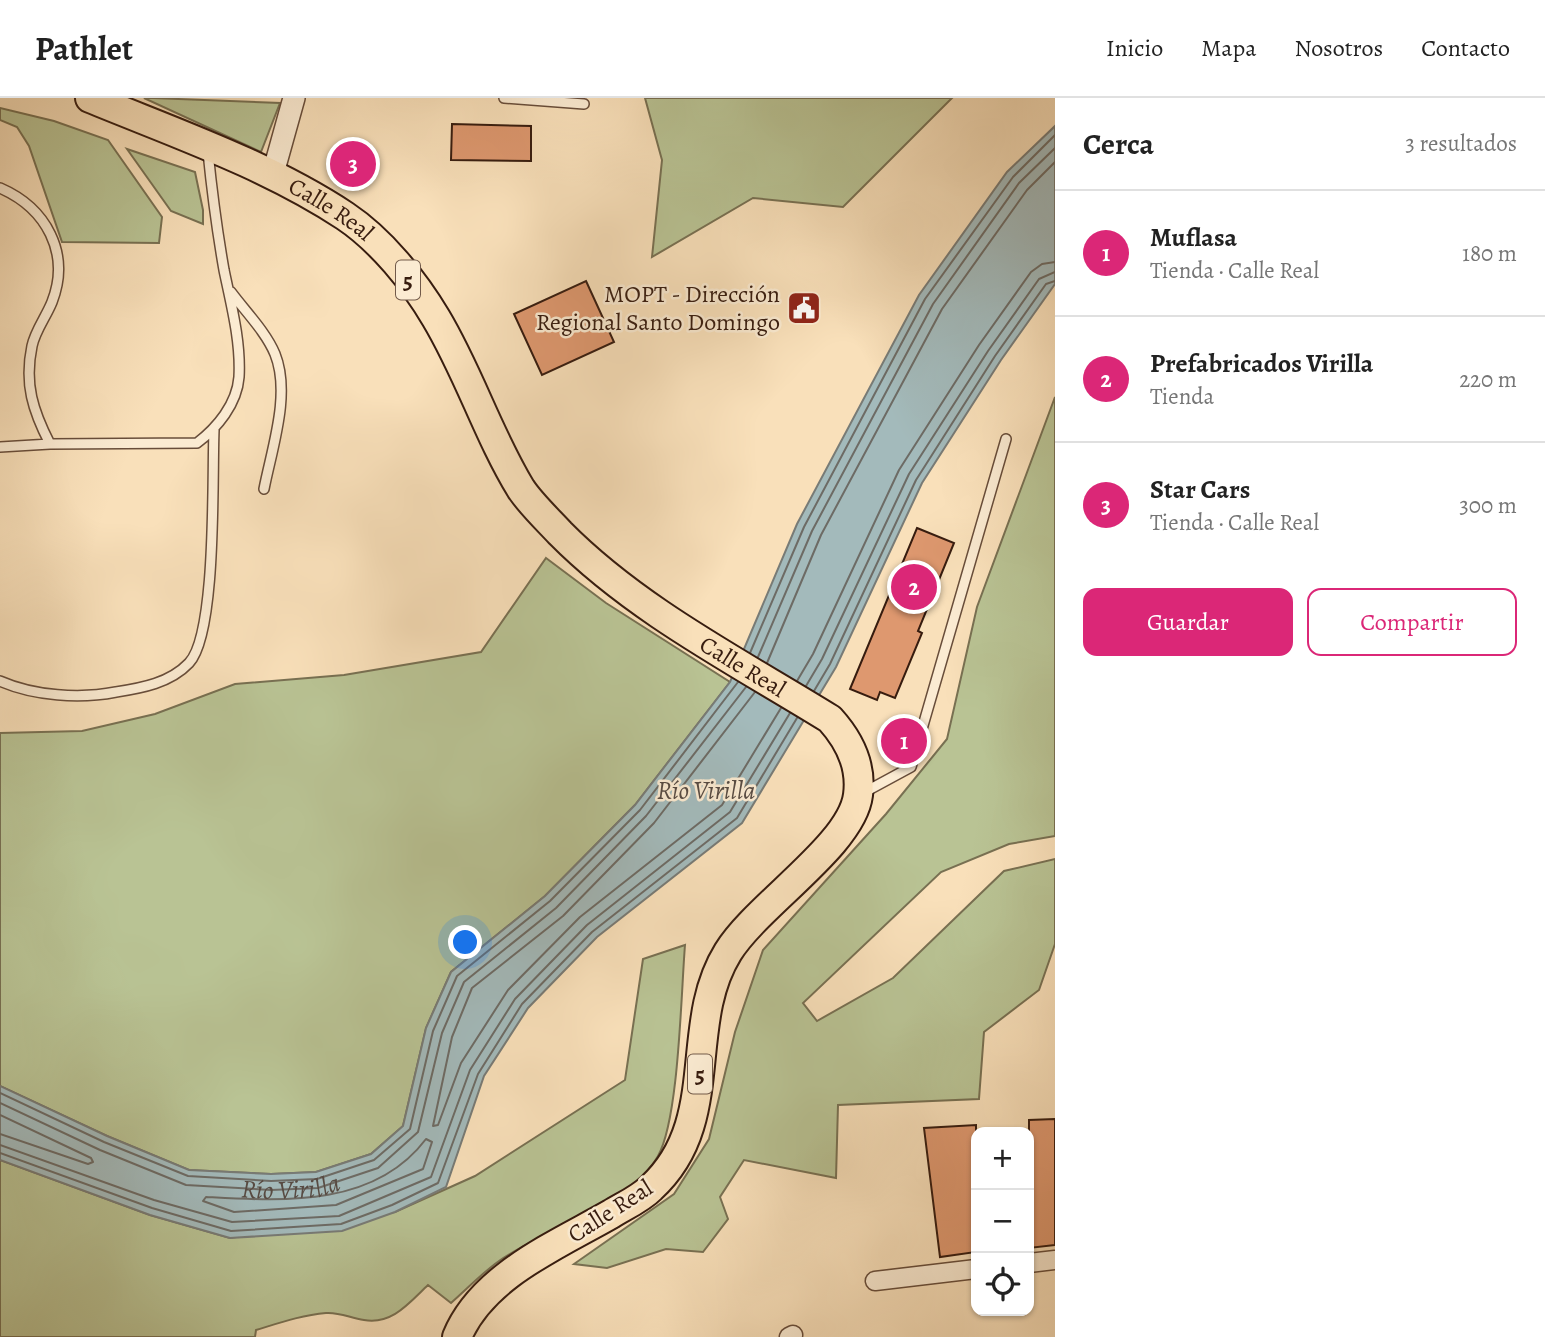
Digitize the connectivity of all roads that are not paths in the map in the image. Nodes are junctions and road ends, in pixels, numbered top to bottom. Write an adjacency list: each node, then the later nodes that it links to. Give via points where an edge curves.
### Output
1 (90, 98): 5 (main road, Calle Real / 5)
2 (294, 98): 6 (street)
3 (504, 98): 4 (lane)
4 (584, 104)
5 (208, 147): 6 (main road, Calle Real / 5); 8 (lane, via 213,210)
6 (272, 177): 15 (main road, Calle Real / 5, via 346,217 392,259 435,316 522,490 561,533 661,615 830,719 848,738)
7 (0, 188): 11 (lane, via 21,198 47,223 56,253 59,272 53,301 32,345 29,379 33,411)
8 (228, 287): 9 (lane, via 239,379); 13 (lane, via 274,351 281,374)
9 (214, 430): 11 (lane, via 197,443); 14 (lane, via 209,588 204,632 191,662 155,686 97,696 41,692)
10 (1006, 439): 15 (lane, via 911,767)
11 (50, 444): 12 (lane)
12 (0, 447)
13 (264, 489)
14 (0, 681)
15 (859, 796): 20 (main road, Calle Real / 5, via 828,848 762,909 727,953 712,987 694,1116 673,1162 651,1189 490,1289 464,1319)
16 (1055, 1260): 17 (street)
17 (1034, 1262)
18 (971, 1270): 19 (street)
19 (875, 1281)
20 (457, 1337)

